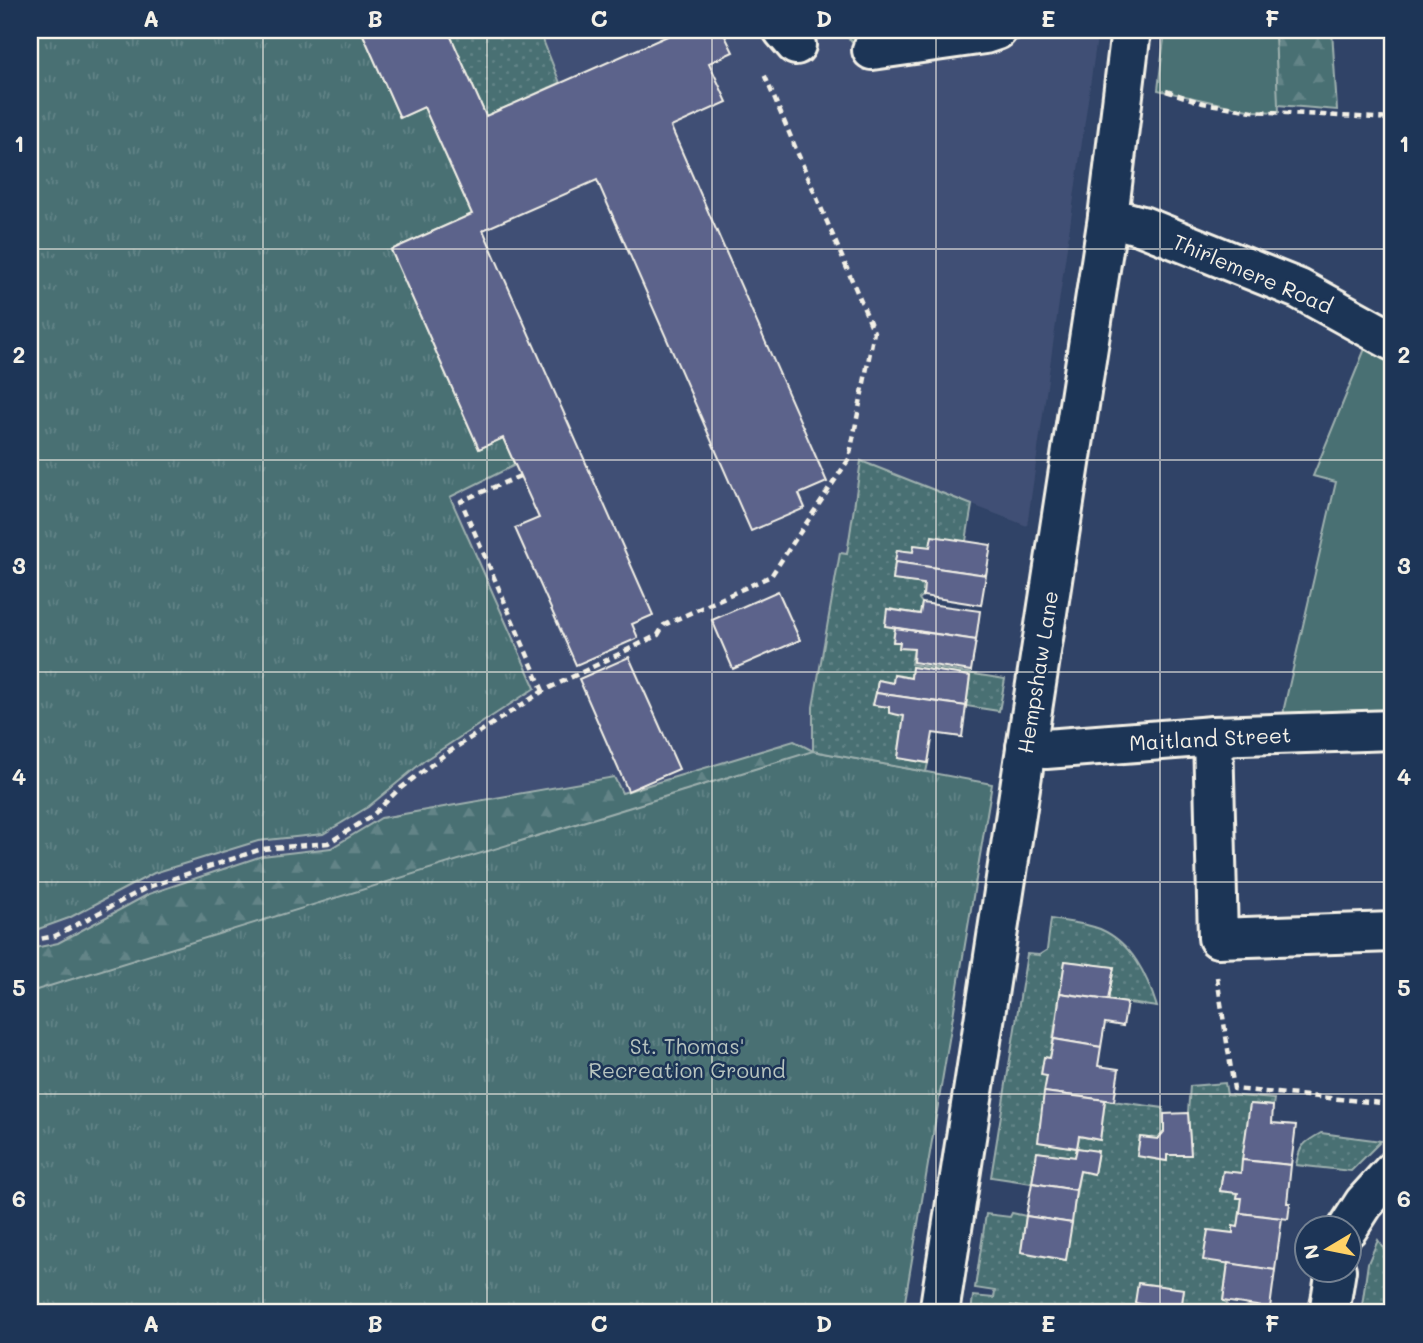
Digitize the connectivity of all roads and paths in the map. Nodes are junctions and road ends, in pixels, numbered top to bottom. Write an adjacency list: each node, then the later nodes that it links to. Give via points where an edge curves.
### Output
1 (998, 30): 3 (street)
2 (1131, 30): 5 (street, Hempshaw Lane)
3 (873, 50)
4 (761, 69): 10 (path, via 874,332 849,459 771,576 664,625 658,635)
5 (1125, 87): 6 (path, via 1173,92 1203,103 1252,111); 7 (street, Hempshaw Lane)
6 (1393, 119)
7 (1108, 217): 8 (street, Thirlemere Road, via 1142,226 1299,289); 13 (street, Hempshaw Lane)
8 (1393, 341)
9 (520, 476): 10 (path, via 461,501)
10 (543, 691): 16 (path, via 444,754 372,816 328,843 262,849 148,887 55,936)
11 (1393, 730): 12 (street, Maitland Street)
12 (1213, 736): 13 (street, Maitland Street); 15 (street)
13 (1026, 747): 21 (street, Hempshaw Lane)
14 (1393, 932): 15 (street)
15 (1218, 938): 17 (path, via 1217,977 1234,1089)
16 (30, 941)
17 (1393, 1106)
18 (1393, 1171): 19 (street)
19 (1357, 1214)
20 (1334, 1284): 22 (street)
21 (939, 1313)
22 (1329, 1313)

